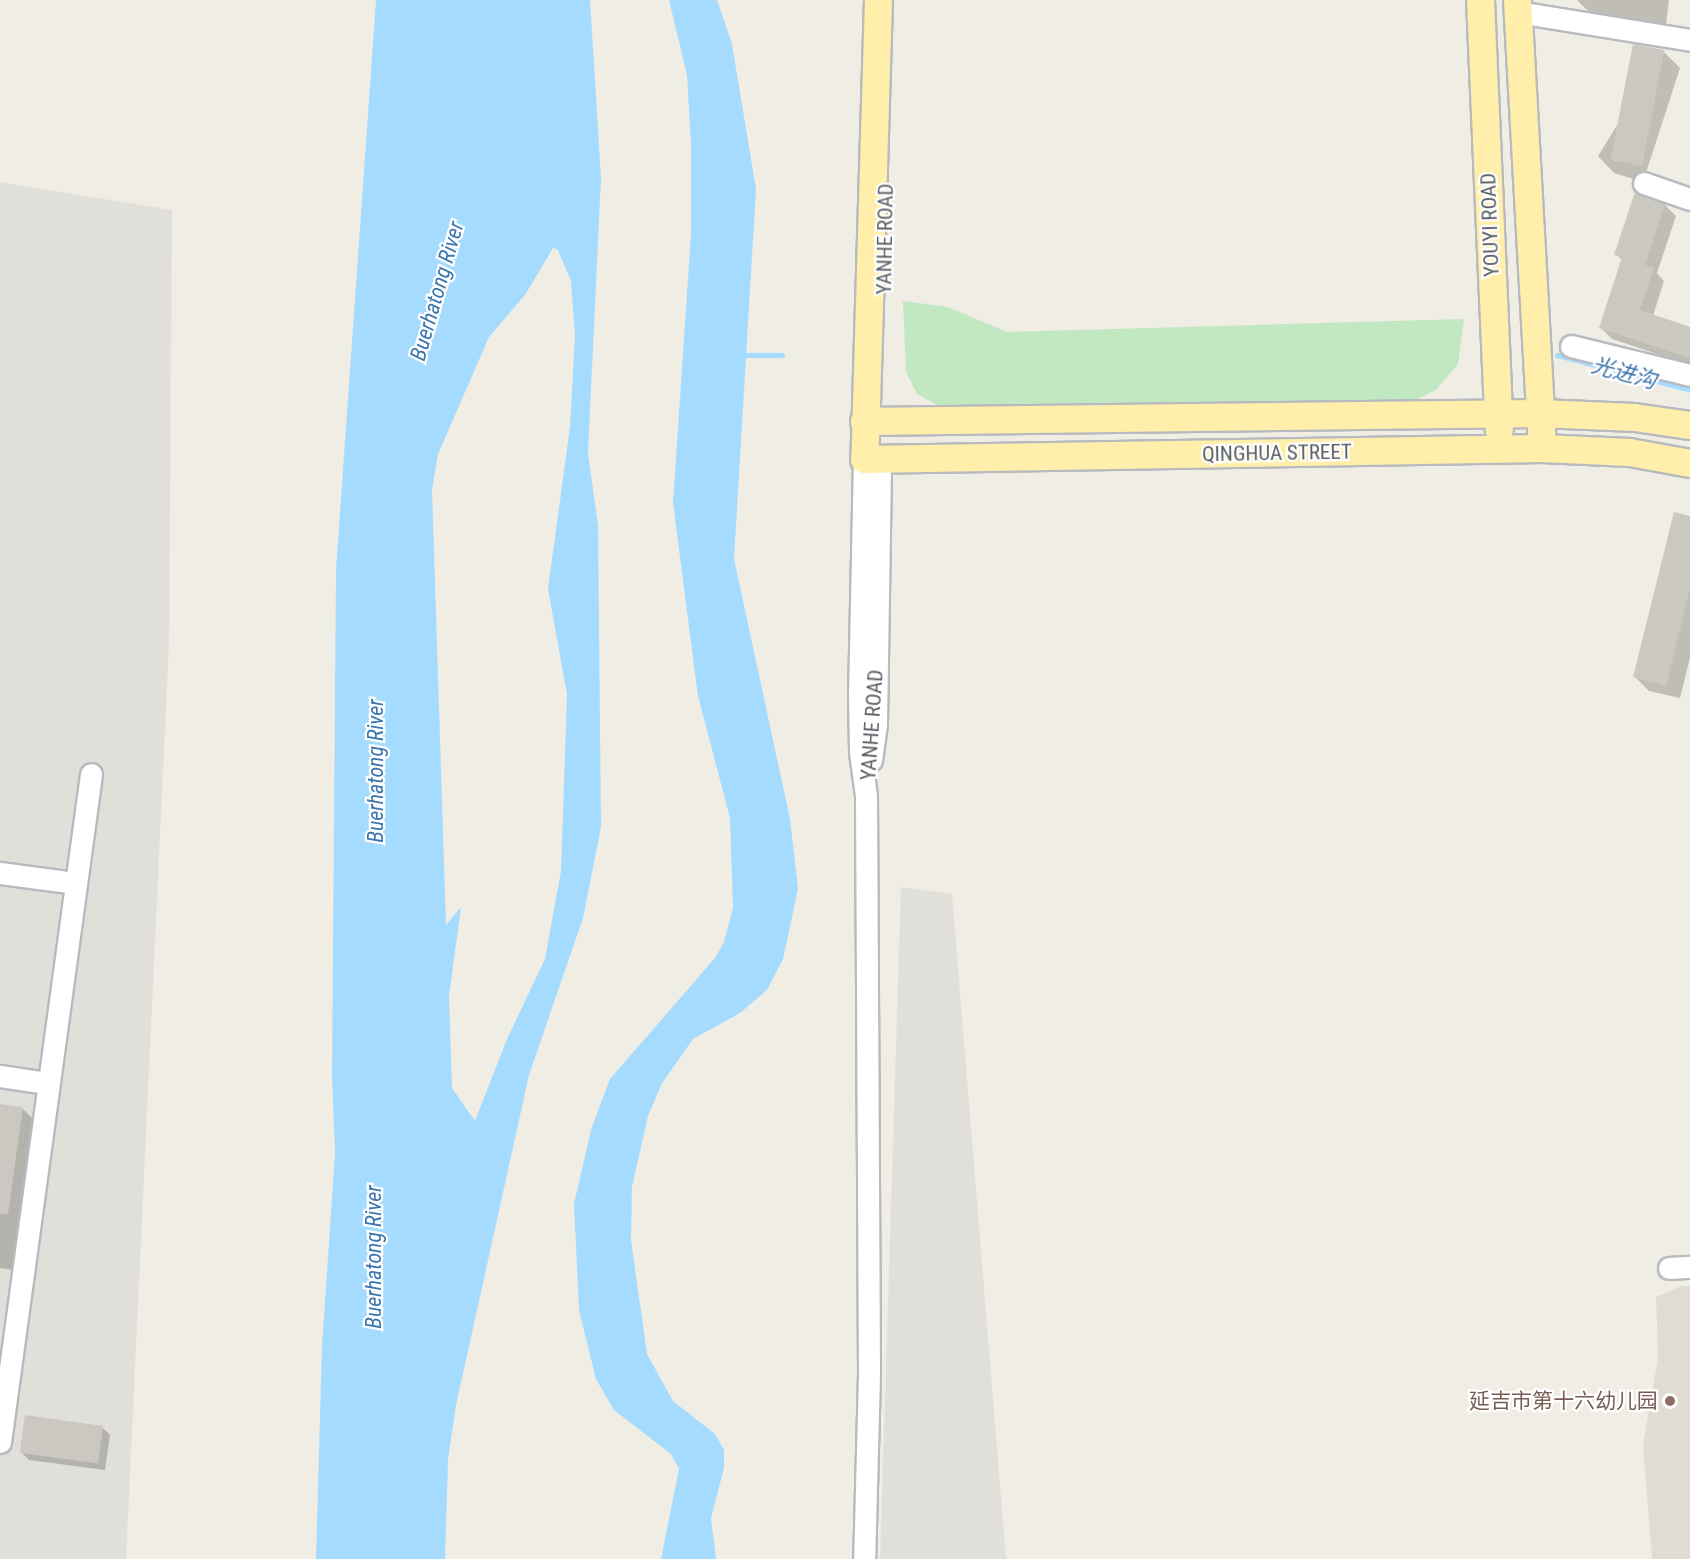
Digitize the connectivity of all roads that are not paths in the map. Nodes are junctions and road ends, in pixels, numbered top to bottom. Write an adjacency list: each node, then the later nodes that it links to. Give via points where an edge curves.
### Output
1 (878, 0): 12 (main road, YANHE ROAD)
2 (891, 0): 12 (main road, YANHE ROAD)
3 (1480, 0): 11 (main road, YOUYI ROAD)
4 (1518, 6): 5 (street); 10 (main road, YOUYI ROAD)
5 (1690, 40)
6 (1644, 183): 7 (street)
7 (1690, 199)
8 (1571, 346): 9 (street)
9 (1690, 375)
10 (1540, 413): 11 (main road, QINGHUA STREET); 13 (main road, QINGHUA STREET, via 1634,417); 14 (main road, YOUYI ROAD)
11 (1498, 414): 12 (main road, QINGHUA STREET); 15 (main road, YOUYI ROAD)
12 (872, 422): 16 (main road, YANHE ROAD)
13 (1690, 425)
14 (1542, 448): 15 (main road, QINGHUA STREET); 17 (main road, QINGHUA STREET, via 1629,452)
15 (1501, 449): 16 (main road, QINGHUA STREET)
16 (872, 459): 27 (street, YANHE ROAD, via 859,693 860,752 866,796 870,1374)
17 (1690, 463)
18 (91, 774): 20 (street)
19 (0, 873): 20 (street)
20 (75, 883): 22 (street)
21 (0, 1076): 22 (street)
22 (47, 1083): 25 (street)
23 (1690, 1267): 24 (street)
24 (1669, 1268)
25 (10, 1293): 26 (street)
26 (0, 1442)
27 (864, 1559)

